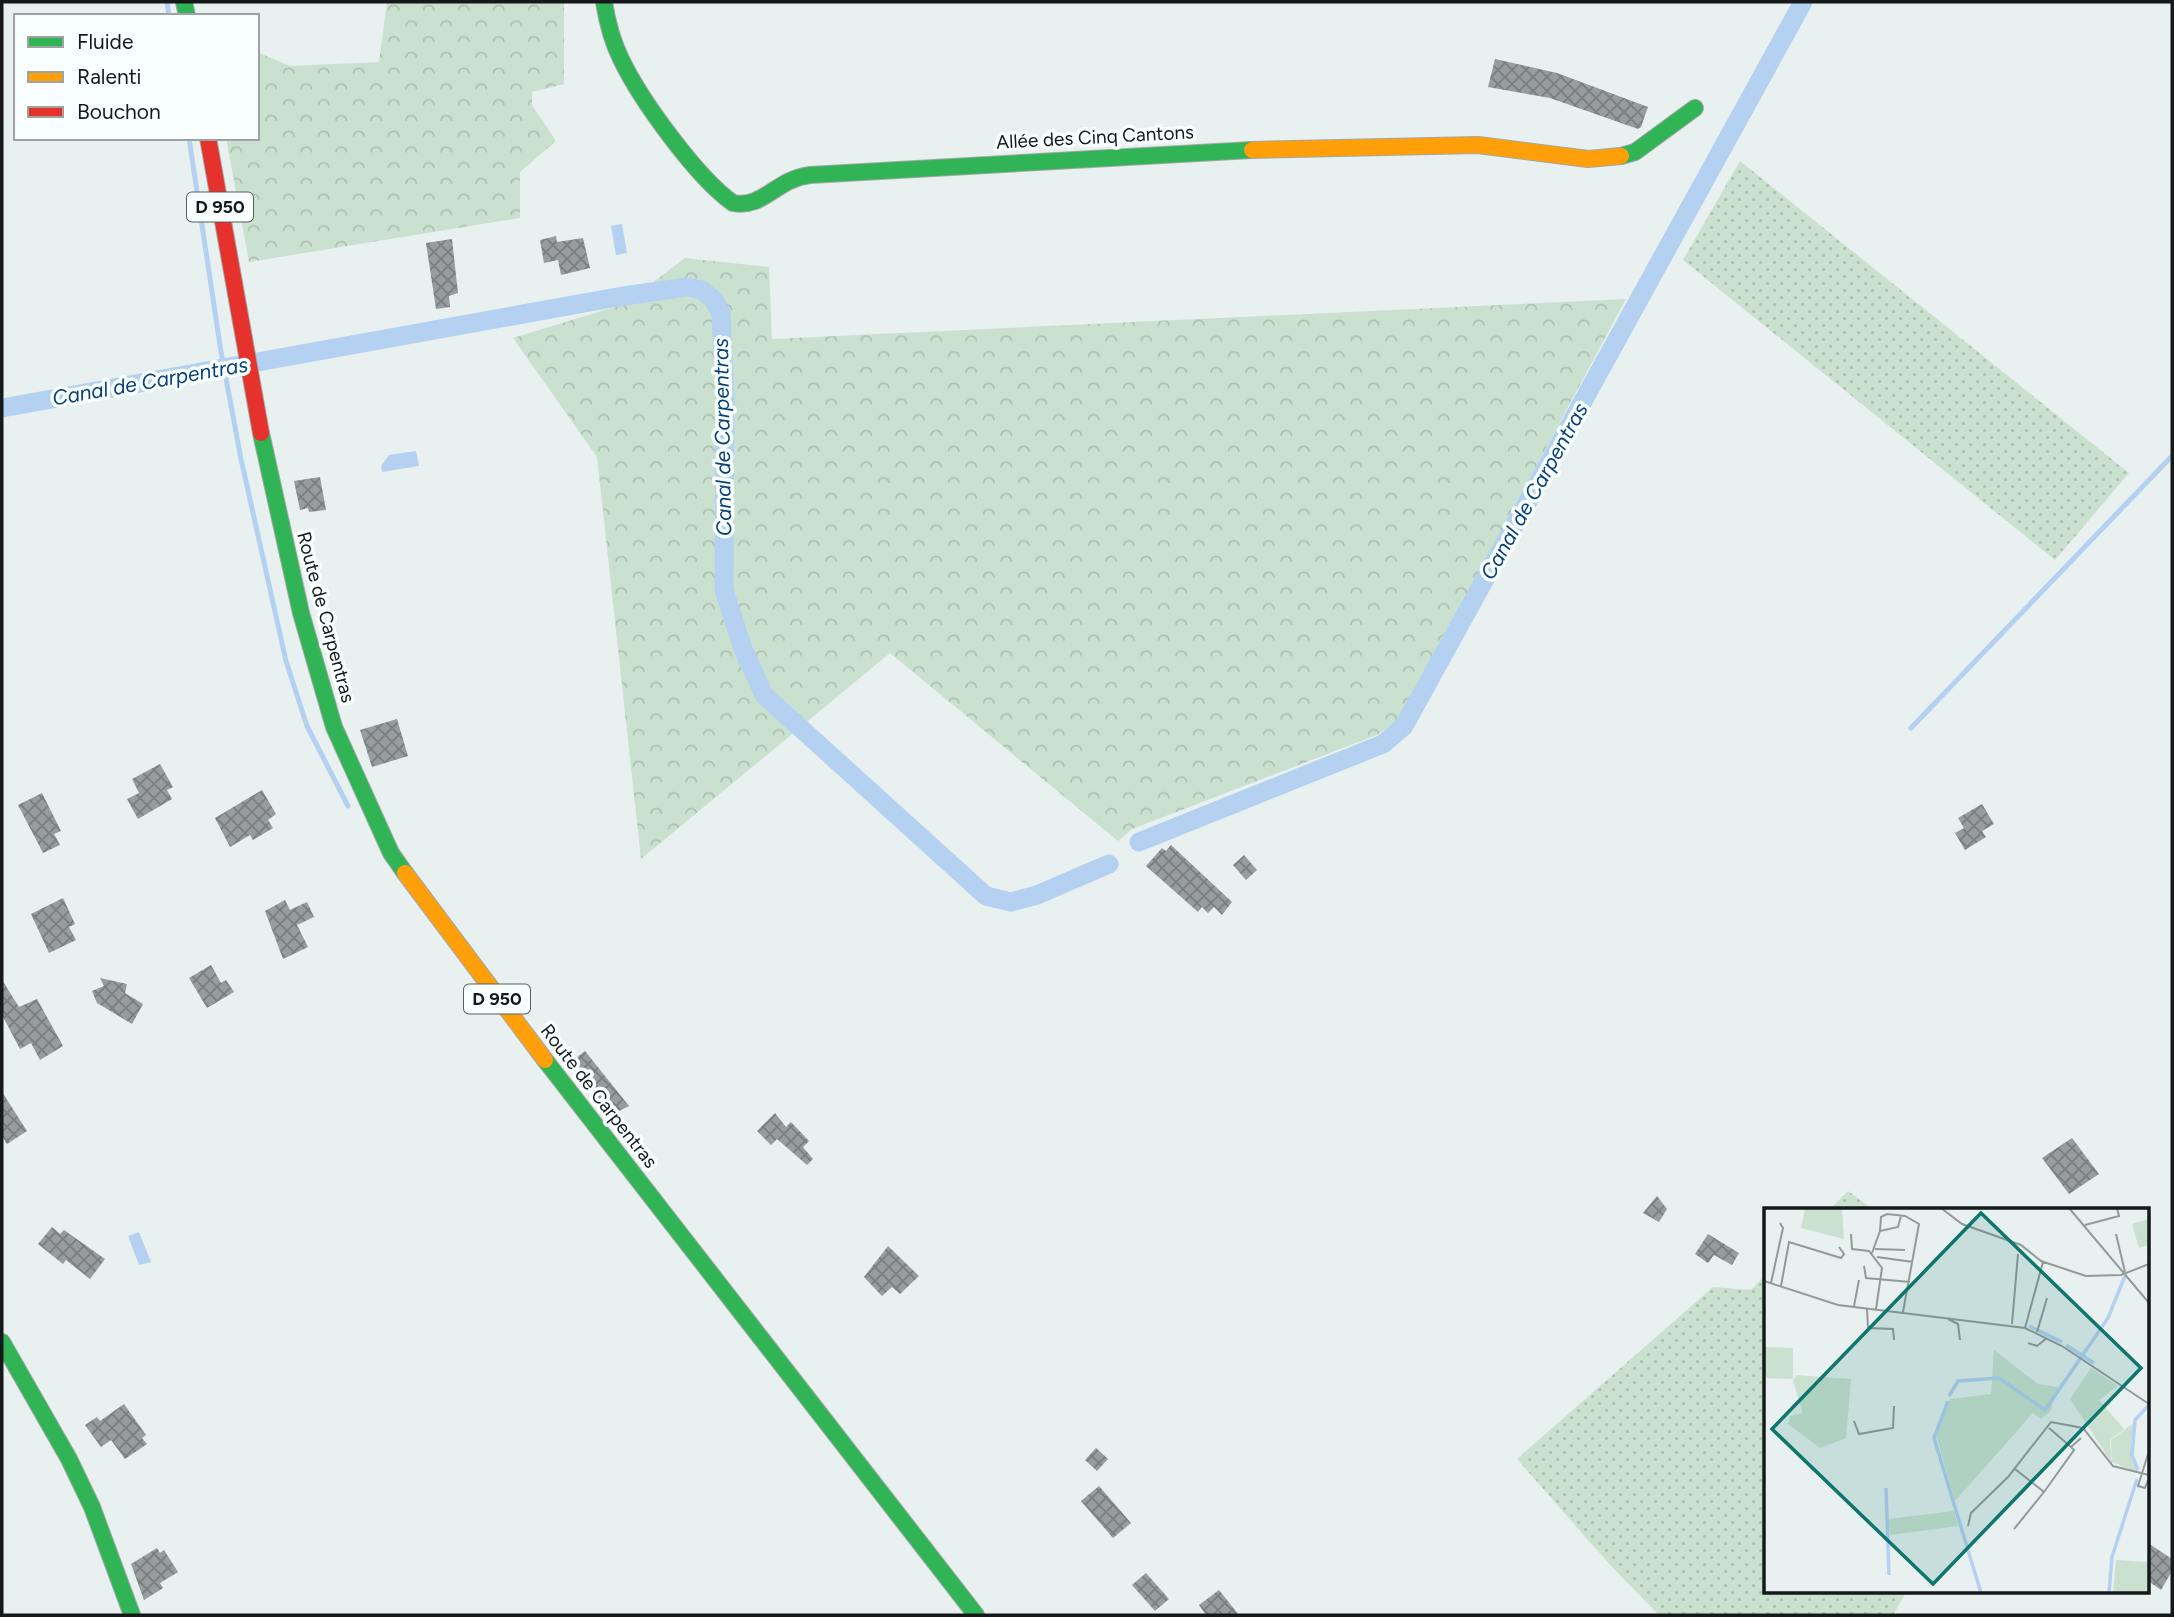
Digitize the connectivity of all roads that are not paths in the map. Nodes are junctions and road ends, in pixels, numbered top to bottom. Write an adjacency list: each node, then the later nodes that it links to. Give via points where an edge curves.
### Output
1 (604, 2): 2 (main road, Allée des Cinq Cantons, via 622,61 637,86 714,185 730,202 743,204 762,201 788,179 810,175 1234,149 1478,145 1612,159 1635,152)
2 (1695, 108)
3 (208, 140): 6 (main road, Route de Carpentras / D 950, via 261,437 301,613 334,727 391,853 498,1000)
4 (2, 1342): 5 (main road, via 92,1507)
5 (132, 1615)
6 (976, 1615)

